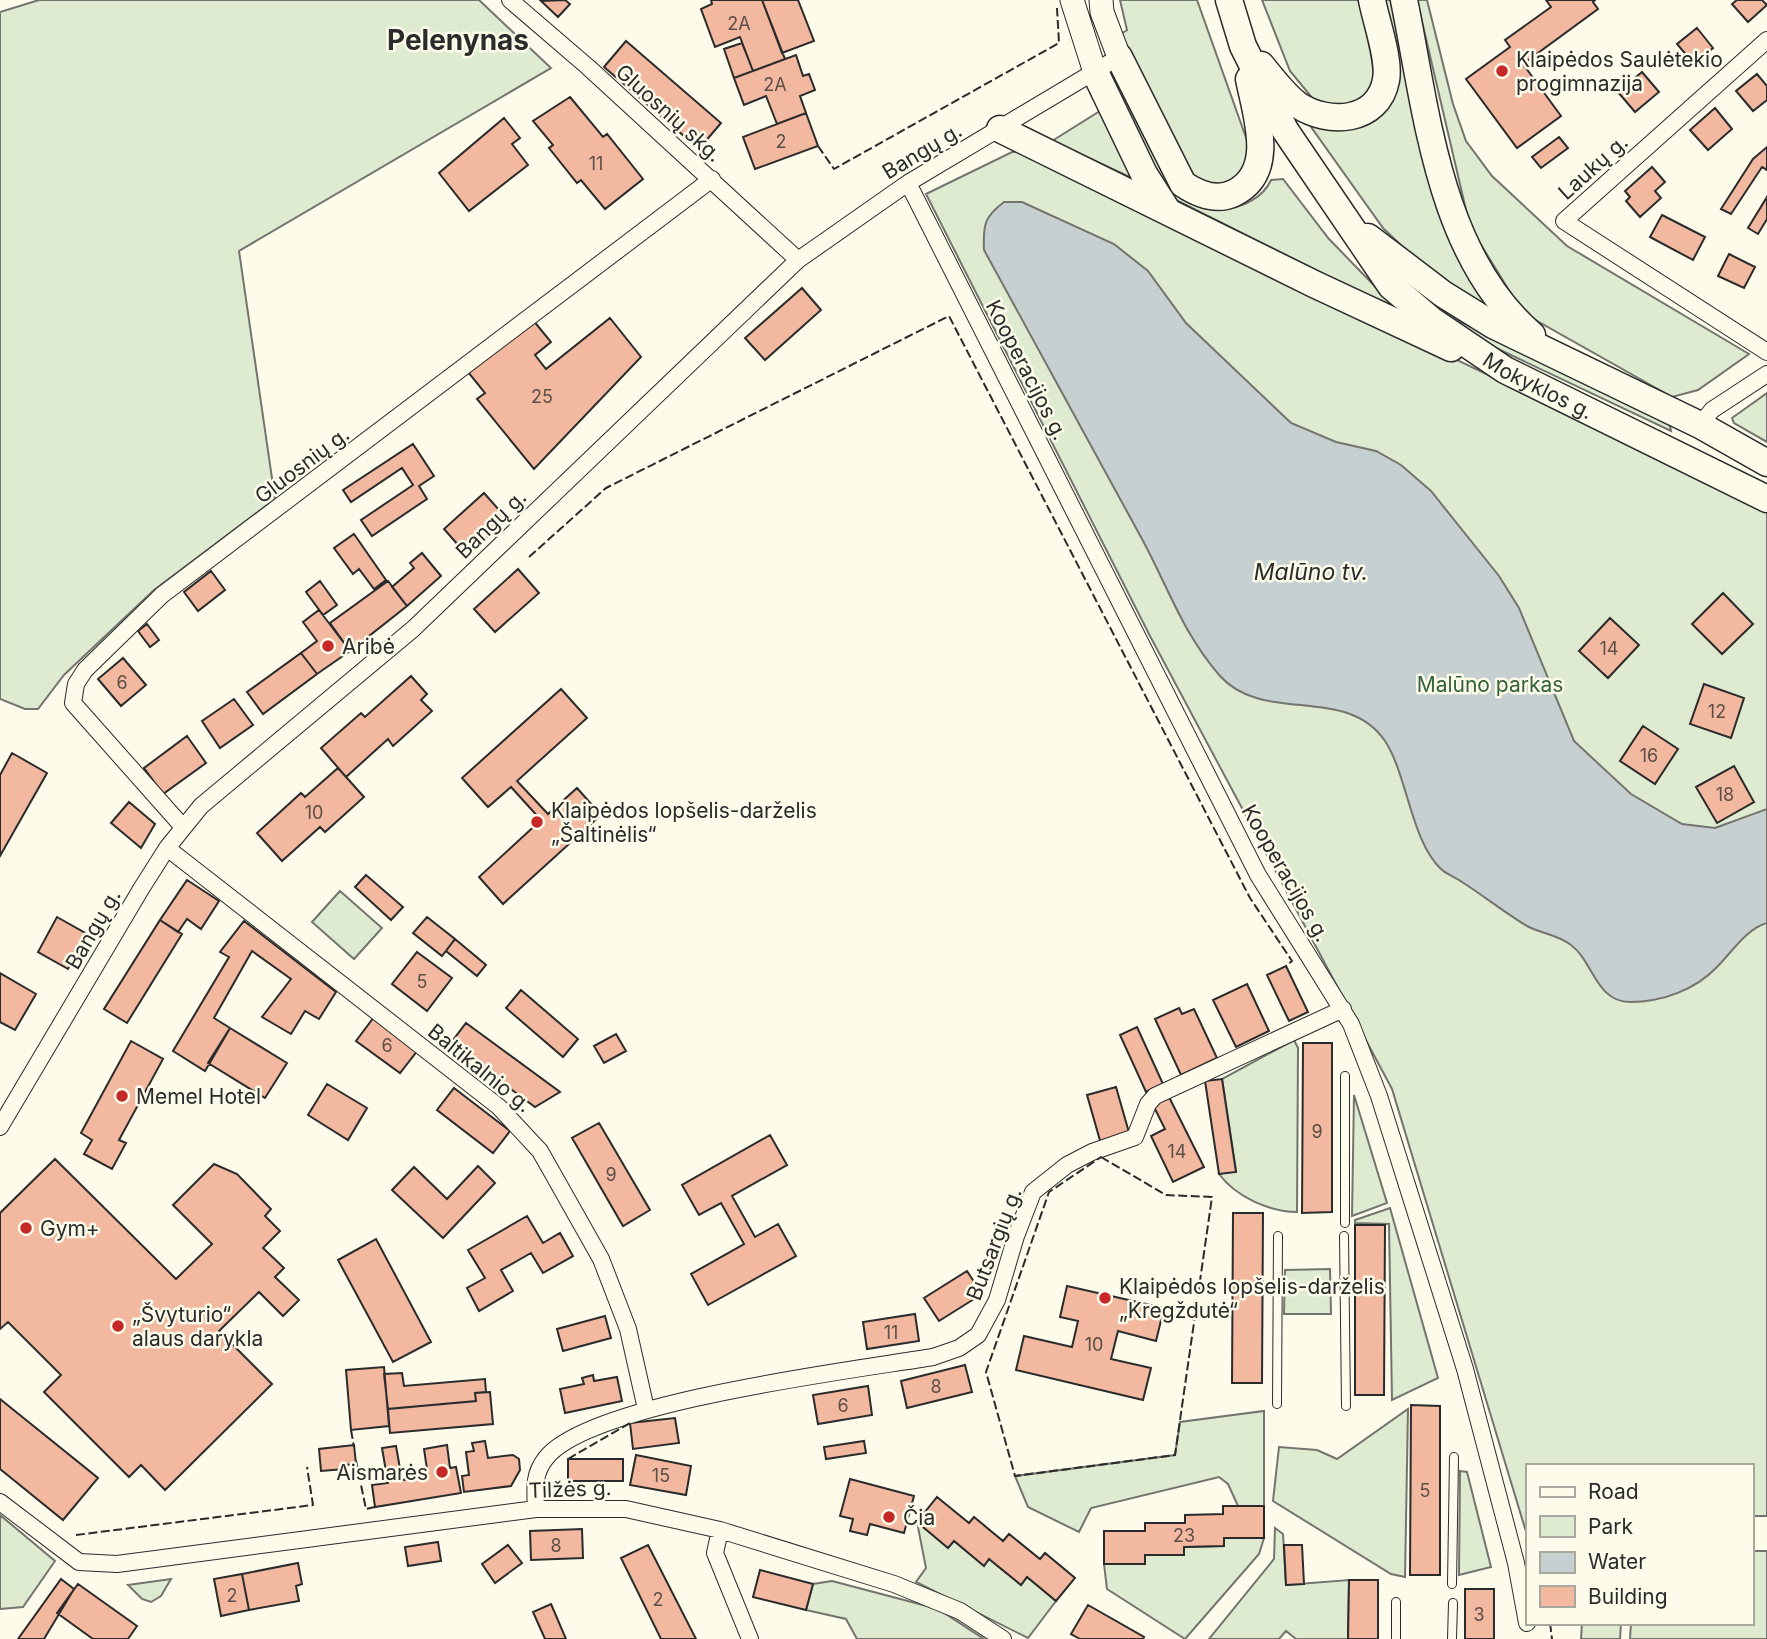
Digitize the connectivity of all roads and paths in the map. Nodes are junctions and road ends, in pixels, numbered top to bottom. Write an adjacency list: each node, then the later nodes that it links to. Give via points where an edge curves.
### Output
1 (510, 0): 12 (street, Gluosnių skg.)
2 (1072, 0): 10 (main road)
3 (1101, 0): 9 (main road)
4 (1229, 0): 8 (main road, Mokyklos g.)
5 (1372, 0): 8 (main road, via 1386,80 1376,102 1354,116 1319,116 1296,104)
6 (1404, 0): 18 (main road, via 1445,190 1463,239 1511,317)
7 (1767, 40): 17 (street, Laukų g., via 1564,221)
8 (1243, 46): 9 (main road, via 1261,143 1259,167 1244,188 1229,196 1213,197 1183,184); 15 (main road, Mokyklos g., via 1285,130)
9 (1119, 57): 10 (street, Bangų g.)
10 (1095, 72): 11 (street, Bangų g.); 14 (main road, via 1144,174)
11 (1000, 129): 13 (street, Bangų g.); 14 (main road)
12 (712, 180): 16 (street, Gluosnių skg.); 25 (street, Gluosnių g., via 162,595 86,670 76,684 73,703)
13 (908, 183): 16 (street, Bangų g.); 27 (street, Kooperacijos g., via 1258,874)
14 (1167, 210): 19 (main road, via 1395,323)
15 (1349, 224): 18 (main road, Mokyklos g., via 1443,294); 19 (main road, Mokyklos g., via 1391,286 1431,320)
16 (797, 260): 25 (street, Bangų g., via 414,629 232,778)
17 (1767, 352)
18 (1555, 354): 21 (main road, Mokyklos g.)
19 (1505, 370): 22 (main road, Mokyklos g.)
20 (1767, 374): 21 (street, via 1712,410)
21 (1700, 425): 22 (main road); 23 (main road, Mokyklos g.)
22 (1684, 460): 24 (main road, Mokyklos g.)
23 (1767, 463)
24 (1767, 499)
25 (183, 827): 26 (street, Bangų g.)
26 (167, 848): 29 (street, Bangų g.); 35 (street, Baltikalnio g., via 521,1128 540,1151 601,1259 628,1329)
27 (1343, 1009): 35 (street, Butsargių g., via 1155,1096 1135,1137 1067,1165 1033,1192 997,1300 978,1335 959,1348 933,1357); 43 (street, Kooperacijos g., via 1379,1096 1465,1369 1514,1552)
28 (1345, 1076): 30 (lane)
29 (0, 1127)
30 (1345, 1223)
31 (1278, 1236): 33 (lane)
32 (1344, 1236): 34 (lane)
33 (1277, 1404)
34 (1346, 1406)
35 (646, 1409): 38 (street, Butsargių g., via 597,1428 547,1456 536,1473)
36 (1454, 1457): 40 (lane)
37 (0, 1502): 38 (street, Tilžės g., via 79,1562 117,1564)
38 (536, 1508): 39 (street, Tilžės g., via 626,1508)
39 (720, 1530): 44 (street, via 715,1553); 45 (street, Tilžės g., via 930,1597)
40 (1452, 1584)
41 (1396, 1602): 46 (lane)
42 (1453, 1603): 47 (lane)
43 (1526, 1618)
44 (750, 1639)
45 (1003, 1639)
46 (1396, 1639)
47 (1452, 1639)

